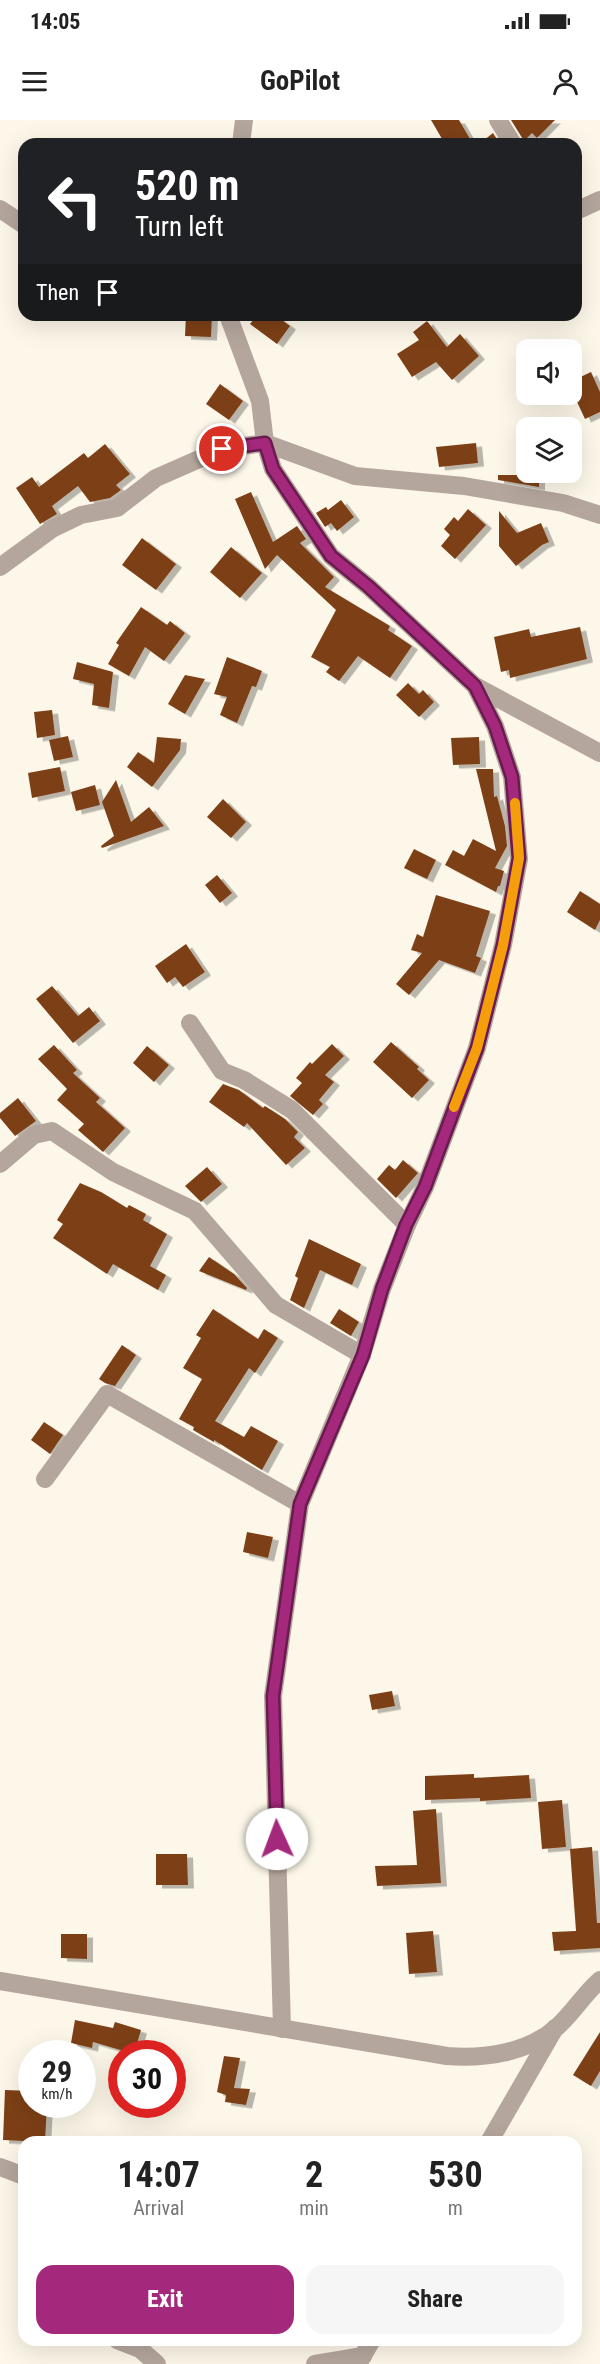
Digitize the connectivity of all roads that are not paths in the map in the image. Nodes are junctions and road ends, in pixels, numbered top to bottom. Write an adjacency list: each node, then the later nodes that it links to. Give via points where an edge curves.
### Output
1 (244, 120): 3 (street)
2 (498, 120): 4 (street)
3 (242, 138)
4 (509, 138)
5 (600, 200): 6 (street)
6 (582, 208)
7 (0, 210): 8 (street)
8 (18, 221)
9 (230, 321): 10 (street, via 260,401)
10 (265, 443): 11 (street, via 355,476 464,486 564,503); 12 (street, via 222,449 156,478 117,508 81,515 52,529); 13 (street, via 273,469 331,556)
11 (600, 515)
12 (0, 567)
13 (475, 686): 14 (street); 17 (street, via 495,726 512,777 519,858 503,945 477,1048 425,1187)
14 (600, 753)
15 (190, 1023): 17 (street, via 222,1071 292,1110)
16 (0, 1164): 18 (street, via 34,1135 52,1131 113,1172 195,1211 276,1305)
17 (406, 1225): 18 (street)
18 (363, 1355): 20 (street)
19 (45, 1479): 20 (street, via 107,1394)
20 (300, 1504): 24 (street, via 273,1696)
21 (600, 1980): 23 (street)
22 (0, 1981): 24 (street)
23 (555, 2028): 24 (street, via 529,2044 471,2058); 25 (street)
24 (282, 2029)
25 (492, 2136)
26 (0, 2167): 27 (street)
27 (18, 2174)
28 (132, 2346): 31 (street)
29 (369, 2346): 30 (street)
30 (361, 2360): 32 (street)
31 (157, 2364)
32 (315, 2364)

